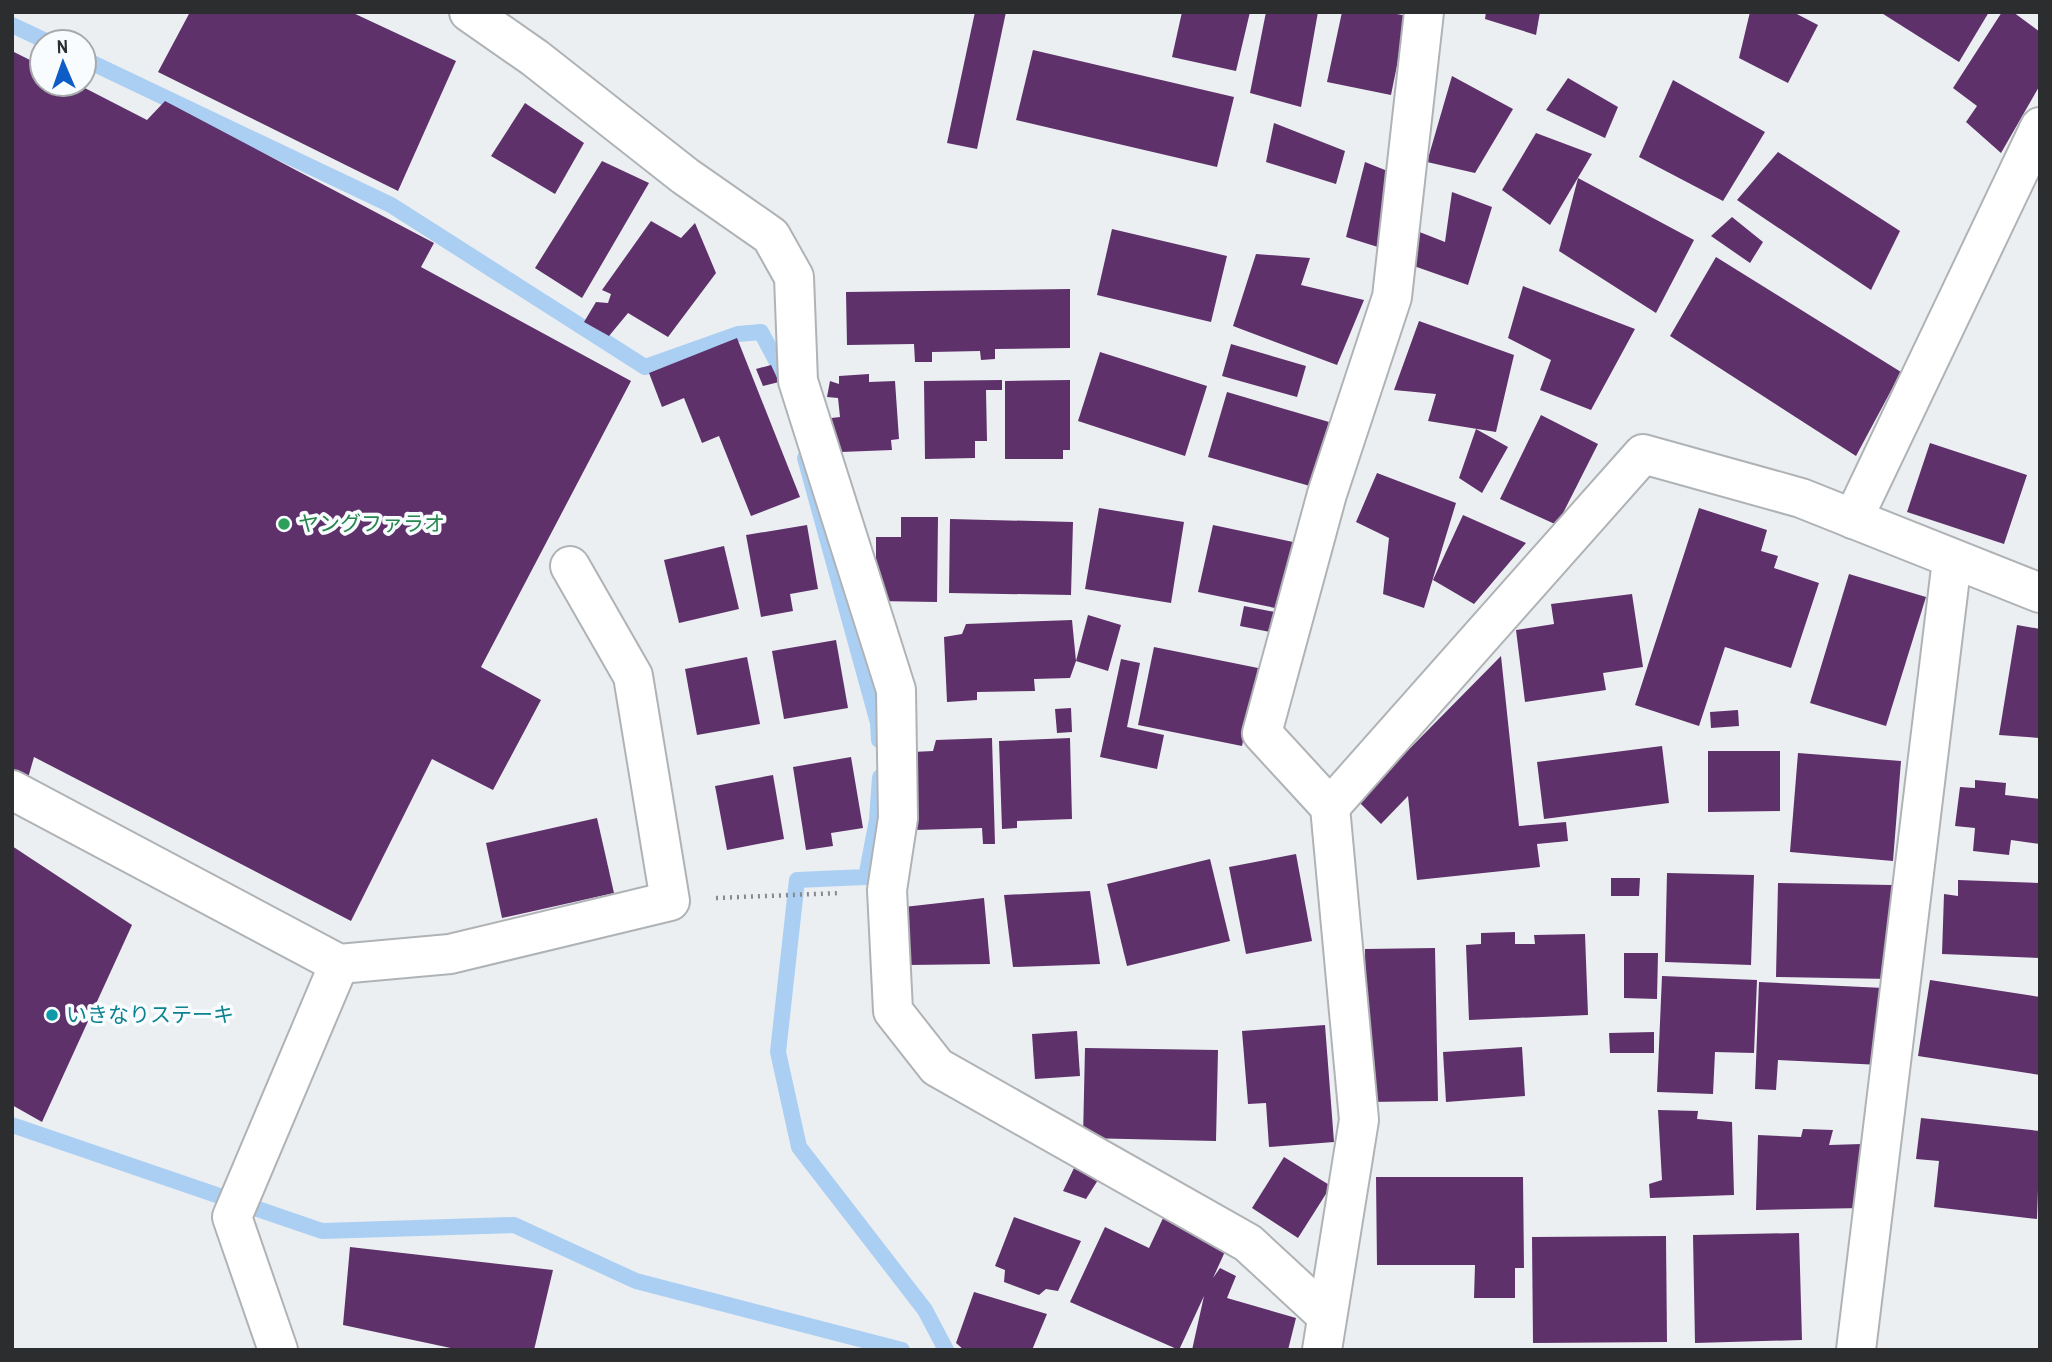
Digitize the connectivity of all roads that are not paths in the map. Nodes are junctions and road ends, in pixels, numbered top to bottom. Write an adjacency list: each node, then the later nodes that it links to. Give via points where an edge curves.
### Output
1 (469, 12): 11 (street, via 771,236 794,277 798,381 896,690 898,818 887,890 893,1012 937,1067 1248,1243)
2 (1424, 12): 9 (street, via 1392,297 1327,494 1262,733)
3 (2040, 127): 4 (street)
4 (1853, 519): 5 (street); 9 (street, via 1801,498 1643,454)
5 (1952, 560): 7 (street); 13 (street)
6 (570, 566): 10 (street, via 633,676 670,901 450,954)
7 (2040, 593)
8 (12, 790): 10 (street)
9 (1330, 807): 11 (street, via 1359,1120)
10 (339, 964): 12 (street, via 232,1217)
11 (1324, 1333)
12 (278, 1350)
13 (1856, 1350)

